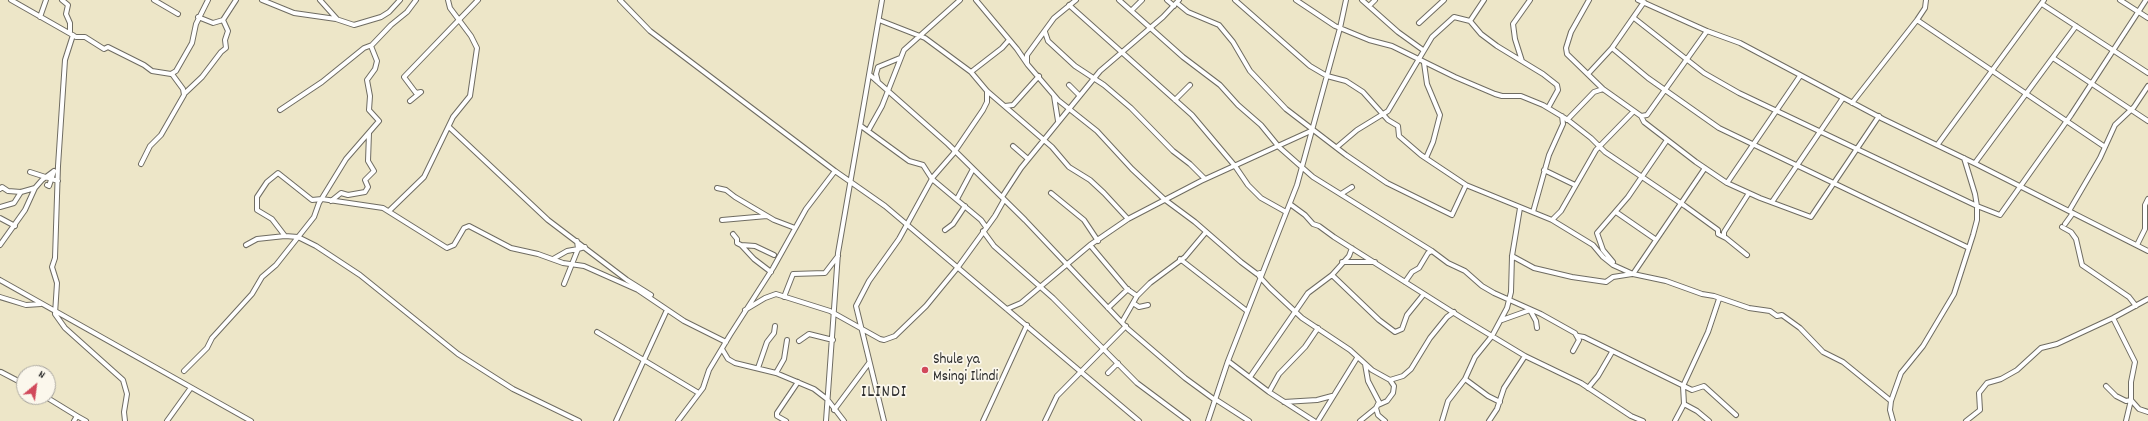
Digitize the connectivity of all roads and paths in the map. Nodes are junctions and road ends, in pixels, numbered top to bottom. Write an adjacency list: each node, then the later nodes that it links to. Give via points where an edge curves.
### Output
1 (11, 0): 42 (street)
2 (46, 0): 42 (street)
3 (62, 0): 58 (street, via 68,5 66,14)
4 (154, 0): 41 (street)
5 (208, 0): 43 (street)
6 (236, 0): 46 (street)
7 (262, 0): 47 (street, via 294,13)
8 (320, 0): 47 (street)
9 (400, 0): 47 (street, via 387,14 366,22 354,24)
10 (416, 0): 61 (street)
11 (448, 0): 48 (street, via 450,8)
12 (478, 0): 48 (street)
13 (620, 0): 146 (street, via 650,31)
14 (882, 0): 49 (street)
15 (960, 0): 59 (street)
16 (976, 0): 60 (street)
17 (1076, 0): 37 (street)
18 (1119, 0): 39 (street)
19 (1142, 0): 39 (street)
20 (1167, 0): 36 (street)
21 (1235, 0): 80 (street, via 1300,58)
22 (1296, 0): 55 (street)
23 (1346, 0): 55 (street)
24 (1362, 0): 38 (street)
25 (1374, 0): 38 (street)
26 (1444, 0): 52 (street)
27 (1484, 0): 51 (street)
28 (1530, 0): 70 (street, via 1513,24)
29 (1588, 0): 77 (street, via 1576,22 1566,51)
30 (1638, 0): 34 (street)
31 (1926, 0): 50 (street, via 1925,8)
32 (2120, 0): 40 (street)
33 (2146, 0): 40 (street)
34 (1644, 2): 44 (street); 56 (street)
35 (2043, 2): 53 (street); 73 (street)
36 (1177, 3): 54 (street); 120 (street, via 1188,12 1219,26 1256,79)
37 (1069, 5): 57 (street, via 1054,18); 65 (street)
38 (1370, 6): 63 (street, via 1398,32)
39 (1132, 10): 54 (street)
40 (2138, 12): 45 (street); 64 (street)
41 (178, 14)
42 (40, 17): 58 (street)
43 (198, 17): 46 (street, via 214,23); 76 (street, via 192,43)
44 (1634, 18): 62 (street); 68 (street)
45 (2148, 18)
46 (223, 20): 93 (street, via 228,31 226,48)
47 (337, 20)
48 (459, 20): 98 (street, via 404,77 416,93 420,92); 119 (street, via 476,44 477,52 470,96)
49 (880, 20): 59 (street); 78 (street)
50 (1917, 20): 73 (street); 101 (street)
51 (1470, 21): 63 (street, via 1454,17 1432,37); 70 (street, via 1481,34)
52 (1419, 23)
53 (2076, 26): 64 (street); 67 (street)
54 (1151, 28): 65 (street); 131 (street, via 1220,85 1261,125)
55 (1340, 28): 69 (street, via 1392,46); 80 (street)
56 (1707, 31): 68 (street); 81 (street, via 1739,43)
57 (1045, 32): 72 (street, via 1026,55); 82 (street, via 1048,41 1075,66)
58 (71, 33): 76 (street, via 144,64 152,72); 141 (street, via 65,60)
59 (920, 36): 66 (street, via 909,44); 74 (street, via 934,43)
60 (1009, 40): 72 (street); 74 (street)
61 (372, 45): 105 (street, via 364,48 322,82); 172 (street, via 377,60 375,69 367,80 369,110 379,121 346,159)
62 (1612, 48): 77 (street); 89 (street)
63 (1423, 50): 69 (street)
64 (2113, 50): 75 (street); 84 (street)
65 (1122, 53): 82 (street); 97 (street)
66 (900, 57): 83 (street, via 878,67 876,74); 90 (street)
67 (2053, 58): 84 (street); 92 (street)
68 (1686, 59): 89 (street); 107 (street, via 1733,90)
69 (1418, 60): 71 (street); 109 (street, via 1391,106)
70 (1522, 61): 104 (street, via 1556,84 1558,90)
71 (1424, 63): 104 (street, via 1502,96 1527,98); 135 (street, via 1427,84 1440,115)
72 (1028, 65): 79 (street)
73 (1992, 69): 92 (street); 126 (street)
74 (971, 72): 91 (street)
75 (2148, 73)
76 (172, 74): 93 (street)
77 (1588, 74): 88 (street)
78 (870, 75): 83 (street); 118 (street)
79 (1039, 76): 94 (street); 102 (street, via 1013,105)
80 (1326, 76): 109 (street, via 1338,78 1355,86); 120 (street)
81 (1800, 76): 96 (street); 107 (street)
82 (1094, 78): 95 (street); 153 (street, via 1131,108)
83 (879, 84): 90 (street)
84 (2091, 84): 106 (street); 114 (street)
85 (1069, 85): 95 (street)
86 (1190, 85): 97 (street)
87 (2148, 86): 106 (street)
88 (1603, 89): 108 (street); 113 (street, via 1594,92)
89 (1664, 90): 111 (street, via 1647,115); 127 (street, via 1713,124)
90 (888, 91): 121 (street); 134 (street)
91 (987, 91): 99 (street); 100 (street)
92 (2026, 93): 114 (street); 138 (street)
93 (184, 94): 139 (street, via 162,135 150,146)
94 (1054, 94): 103 (street); 115 (street)
95 (1079, 95): 103 (street)
96 (1843, 98): 101 (street); 122 (street)
97 (1175, 100): 142 (street, via 1192,115)
98 (410, 101)
99 (1000, 101): 100 (street); 102 (street)
100 (987, 102): 134 (street)
101 (1852, 103): 112 (street)
102 (1005, 106): 125 (street)
103 (1069, 107): 115 (street); 174 (street, via 1097,131)
104 (1548, 108): 110 (street)
105 (280, 110)
106 (2130, 110): 116 (street); 130 (street, via 2115,125)
107 (1776, 111): 122 (street); 127 (street)
108 (1632, 112): 111 (street); 129 (street)
109 (1383, 114): 132 (street, via 1357,130); 135 (street, via 1398,126 1399,136)
110 (1562, 116): 113 (street); 117 (street)
111 (1641, 116): 124 (street, via 1644,122)
112 (1878, 116): 126 (street); 133 (street)
113 (1568, 120): 117 (street); 129 (street)
114 (2067, 120): 130 (street); 161 (street)
115 (1058, 121): 125 (street)
116 (2148, 122)
117 (1563, 124): 147 (street)
118 (861, 126): 121 (street); 156 (street)
119 (449, 127): 184 (street, via 424,178); 206 (street, via 528,203)
120 (1313, 130): 131 (street); 132 (street); 143 (street)
121 (868, 131): 152 (street, via 909,161 923,165)
122 (1820, 132): 133 (street); 140 (street)
123 (369, 133): 176 (street, via 368,161 374,171 365,180 368,187 365,192 348,195 341,193)
124 (1667, 140): 144 (street); 150 (street)
125 (1042, 141): 137 (street); 191 (street, via 1052,147 1069,167 1094,183)
126 (1938, 144): 136 (street)
127 (1753, 145): 140 (street); 157 (street)
128 (1013, 146): 137 (street)
129 (1599, 146): 150 (street); 160 (street)
130 (2106, 146): 188 (street)
131 (1279, 147): 142 (street); 143 (street)
132 (1337, 147): 159 (street, via 1387,183 1450,215 1454,212)
133 (1857, 149): 158 (street); 181 (street)
134 (955, 151): 145 (street); 152 (street)
135 (1426, 158): 159 (street)
136 (1964, 158): 138 (street); 181 (street)
137 (1028, 159): 171 (street, via 1013,178)
138 (1975, 163): 161 (street)
139 (141, 164)
140 (1796, 165): 158 (street); 177 (street)
141 (58, 166): 149 (street); 155 (street)
142 (1235, 166): 153 (street); 185 (street, via 1261,198)
143 (1302, 167): 170 (street); 178 (street)
144 (1705, 168): 157 (street); 179 (street)
145 (974, 169): 171 (street); 173 (street)
146 (835, 170): 156 (street); 197 (street)
147 (1544, 170): 160 (street); 186 (street)
148 (30, 172): 151 (street)
149 (54, 172): 151 (street); 154 (street)
150 (1643, 176): 179 (street); 187 (street)
151 (45, 178): 154 (street); 162 (street)
152 (932, 179): 173 (street); 194 (street)
153 (1205, 179): 174 (street)
154 (52, 180): 155 (street); 163 (street, via 48,186 55,185)
155 (58, 181): 163 (street)
156 (850, 181): 194 (street); 221 (street)
157 (1727, 183): 169 (street)
158 (1834, 183): 177 (street, via 1811,216); 215 (street)
159 (1466, 185): 183 (street)
160 (1575, 185): 193 (street, via 1558,215)
161 (2022, 186): 181 (street, via 2000,215); 188 (street)
162 (35, 188): 167 (street); 195 (street)
163 (58, 188): 257 (street, via 53,250 55,258 52,266 57,283)
164 (717, 188): 189 (street, via 726,190)
165 (1352, 188): 170 (street)
166 (0, 189): 167 (street, via 2,187 8,191)
167 (21, 192): 182 (street, via 14,202)
168 (1051, 193): 207 (street, via 1084,220)
169 (1749, 193): 177 (street); 204 (street, via 1724,232)
170 (1341, 194): 217 (street)
171 (1003, 198): 196 (street); 227 (street)
172 (322, 199): 176 (street); 202 (street, via 312,200 278,173 267,182 257,197 257,210 272,219); 203 (street, via 314,217)
173 (957, 199): 180 (street)
174 (1164, 199): 191 (street); 200 (street)
175 (2148, 199): 212 (street, via 2145,205 2146,228)
176 (330, 201): 184 (street)
177 (1772, 202)
178 (1290, 204): 185 (street); 214 (street, via 1313,224)
179 (1680, 204): 204 (street); 205 (street)
180 (965, 206): 196 (street); 198 (street, via 953,224)
181 (1977, 206): 215 (street, via 1977,220)
182 (0, 207)
183 (1520, 208): 186 (street); 222 (street)
184 (389, 211): 223 (street, via 447,248 454,245 464,228 469,226 511,248)
185 (1286, 212): 233 (street)
186 (1532, 212): 193 (street)
187 (1616, 212): 205 (street); 231 (street, via 1598,232 1597,237 1606,256 1618,266 1631,270)
188 (2071, 212): 212 (street); 249 (street, via 2063,226 2076,239 2082,265 2129,297)
189 (767, 216): 192 (street); 197 (street)
190 (0, 218): 195 (street)
191 (1128, 219): 207 (street)
192 (722, 220)
193 (1552, 220): 231 (street, via 1594,245 1613,265)
194 (907, 224): 229 (street); 268 (street, via 891,252 869,281 857,304 856,310)
195 (16, 226): 209 (street)
196 (986, 227): 199 (street)
197 (795, 228): 230 (street)
198 (945, 230)
199 (983, 231): 229 (street); 237 (street, via 994,246)
200 (1206, 232): 224 (street, via 1185,257); 233 (street, via 1260,274)
201 (733, 234): 210 (street)
202 (285, 236): 203 (street); 208 (street, via 257,239)
203 (298, 237): 288 (street, via 276,265 262,277 252,294 212,338 207,348); 324 (street, via 360,275 458,354 512,389)
204 (1724, 237): 220 (street)
205 (1655, 239): 231 (street)
206 (577, 241): 213 (street); 216 (street)
207 (1098, 241): 211 (street)
208 (246, 244)
209 (0, 245)
210 (741, 245): 219 (street, via 755,246); 230 (street, via 754,260)
211 (1090, 245): 227 (street); 238 (street)
212 (2137, 245): 218 (street)
213 (585, 247): 216 (street); 254 (street)
214 (1352, 248): 225 (street); 226 (street)
215 (1969, 248): 308 (street, via 1954,294 1923,346 1901,373)
216 (578, 249): 223 (street, via 567,251); 228 (street)
217 (1432, 251): 235 (street); 245 (street, via 1465,271 1482,286)
218 (2148, 251)
219 (774, 255)
220 (1747, 255)
221 (838, 256): 242 (street, via 825,273 793,274); 259 (street)
222 (1512, 256): 231 (street, via 1534,268 1572,278 1606,282 1612,277); 245 (street)
223 (553, 259): 228 (street)
224 (1180, 259): 240 (street); 255 (street)
225 (1342, 262): 226 (street); 232 (street)
226 (1375, 262): 235 (street)
227 (1067, 263): 237 (street); 250 (street)
228 (572, 265): 236 (street); 254 (street, via 584,266 621,281)
229 (958, 267): 251 (street); 268 (street, via 926,306 895,336 882,340)
230 (771, 272): 252 (street)
231 (1633, 274): 243 (street, via 1666,280)
232 (1332, 275): 239 (street, via 1395,332 1402,328 1407,315); 256 (street, via 1310,290)
233 (1261, 278): 255 (street); 256 (street)
234 (1, 282): 247 (street)
235 (1405, 282): 239 (street)
236 (564, 284)
237 (1039, 287): 251 (street, via 1021,303); 276 (street)
238 (1128, 289): 240 (street); 250 (street)
239 (1424, 294): 258 (street)
240 (1137, 296): 246 (street)
241 (0, 297): 247 (street, via 26,305)
242 (784, 297): 252 (street, via 771,295); 259 (street)
243 (1719, 299): 298 (street, via 1708,332); 308 (street, via 1770,311 1777,316 1782,315 1800,328 1823,352 1843,362)
244 (2148, 299): 249 (street)
245 (1509, 301): 253 (street); 261 (street)
246 (1133, 303): 248 (street, via 1139,307); 262 (street)
247 (41, 304): 257 (street)
248 (1148, 305)
249 (2136, 306): 260 (street)
250 (1108, 308): 262 (street)
251 (1007, 309): 263 (street)
252 (745, 310): 275 (street)
253 (1530, 310): 261 (street); 267 (street); 271 (street)
254 (668, 311): 275 (street); 282 (street)
255 (1247, 311): 283 (street)
256 (1295, 311): 266 (street); 293 (street)
257 (54, 312): 321 (street, via 65,328 123,380 128,394); 323 (street)
258 (1454, 312): 270 (street); 296 (street, via 1430,338 1411,369 1403,376)
259 (834, 314): 268 (street); 273 (street)
260 (2113, 318): 307 (street, via 2135,362); 346 (street, via 2057,344 2041,348 2017,370 1987,383 1979,393 1980,410)
261 (1502, 320): 270 (street)
262 (1122, 322): 265 (street)
263 (1027, 325): 290 (street); 331 (street)
264 (775, 326): 287 (street)
265 (1126, 326): 276 (street); 306 (street, via 1185,378)
266 (1318, 328): 281 (street, via 1350,350); 303 (street, via 1306,347 1279,374)
267 (1537, 328)
268 (864, 331): 284 (street)
269 (598, 332): 282 (street)
270 (1492, 336): 280 (street); 294 (street, via 1475,357)
271 (1578, 336): 278 (street, via 1579,340); 279 (street)
272 (787, 340): 291 (street, via 784,360)
273 (833, 340): 274 (street, via 809,334); 305 (street)
274 (799, 341)
275 (726, 342): 277 (street)
276 (1104, 348): 285 (street); 290 (street)
277 (722, 349): 287 (street, via 732,362); 326 (street, via 708,371 703,388)
278 (1573, 351)
279 (1612, 352): 298 (street); 300 (street)
280 (1525, 356): 300 (street); 310 (street, via 1504,388)
281 (1357, 358): 286 (street); 304 (street)
282 (644, 360): 302 (street); 325 (street)
283 (1228, 361): 293 (street); 306 (street)
284 (869, 363): 314 (street); 330 (street)
285 (1118, 363): 292 (street); 333 (street, via 1148,392)
286 (1364, 364): 296 (street); 313 (street, via 1368,381 1378,400)
287 (758, 368): 291 (street)
288 (184, 371)
289 (0, 372): 295 (street)
290 (1080, 372): 318 (street, via 1054,400); 332 (street)
291 (776, 373): 297 (street)
292 (1108, 373)
293 (1250, 377): 303 (street)
294 (1465, 379): 310 (street); 340 (street, via 1448,401)
295 (16, 380)
296 (1390, 380): 313 (street, via 1394,386 1393,393)
297 (798, 382): 305 (street, via 814,389); 327 (street, via 777,415)
298 (1683, 386): 312 (street); 316 (street, via 1692,390 1704,386)
299 (2106, 386): 307 (street, via 2116,396)
300 (1588, 388): 342 (street)
301 (190, 389): 322 (street)
302 (697, 392)
303 (1269, 392): 309 (street)
304 (1332, 396): 309 (street, via 1318,400); 337 (street)
305 (827, 399): 314 (street); 328 (street)
306 (1215, 399): 334 (street); 335 (street)
307 (2131, 400): 315 (street, via 2135,407); 347 (street)
308 (1891, 401): 345 (street)
309 (1284, 402): 336 (street)
310 (1500, 402): 341 (street)
311 (56, 403): 317 (street)
312 (1684, 404): 343 (street); 344 (street)
313 (1377, 407): 338 (street); 339 (street, via 1378,415)
314 (834, 410): 329 (street)
315 (2148, 412)
316 (1736, 415)
317 (76, 416): 319 (street); 320 (street)
318 (1046, 420)
319 (74, 421)
320 (86, 421)
321 (125, 421)
322 (167, 421)
323 (251, 421)
324 (579, 421)
325 (616, 421)
326 (678, 421)
327 (786, 421)
328 (826, 421)
329 (844, 421)
330 (884, 421)
331 (983, 421)
332 (1139, 421)
333 (1188, 421)
334 (1208, 421)
335 (1248, 421)
336 (1314, 421)
337 (1318, 421)
338 (1360, 421)
339 (1385, 421)
340 (1442, 421)
341 (1489, 421)
342 (1643, 421)
343 (1675, 421)
344 (1709, 421)
345 (1893, 421)
346 (1966, 421)
347 (2126, 421)

